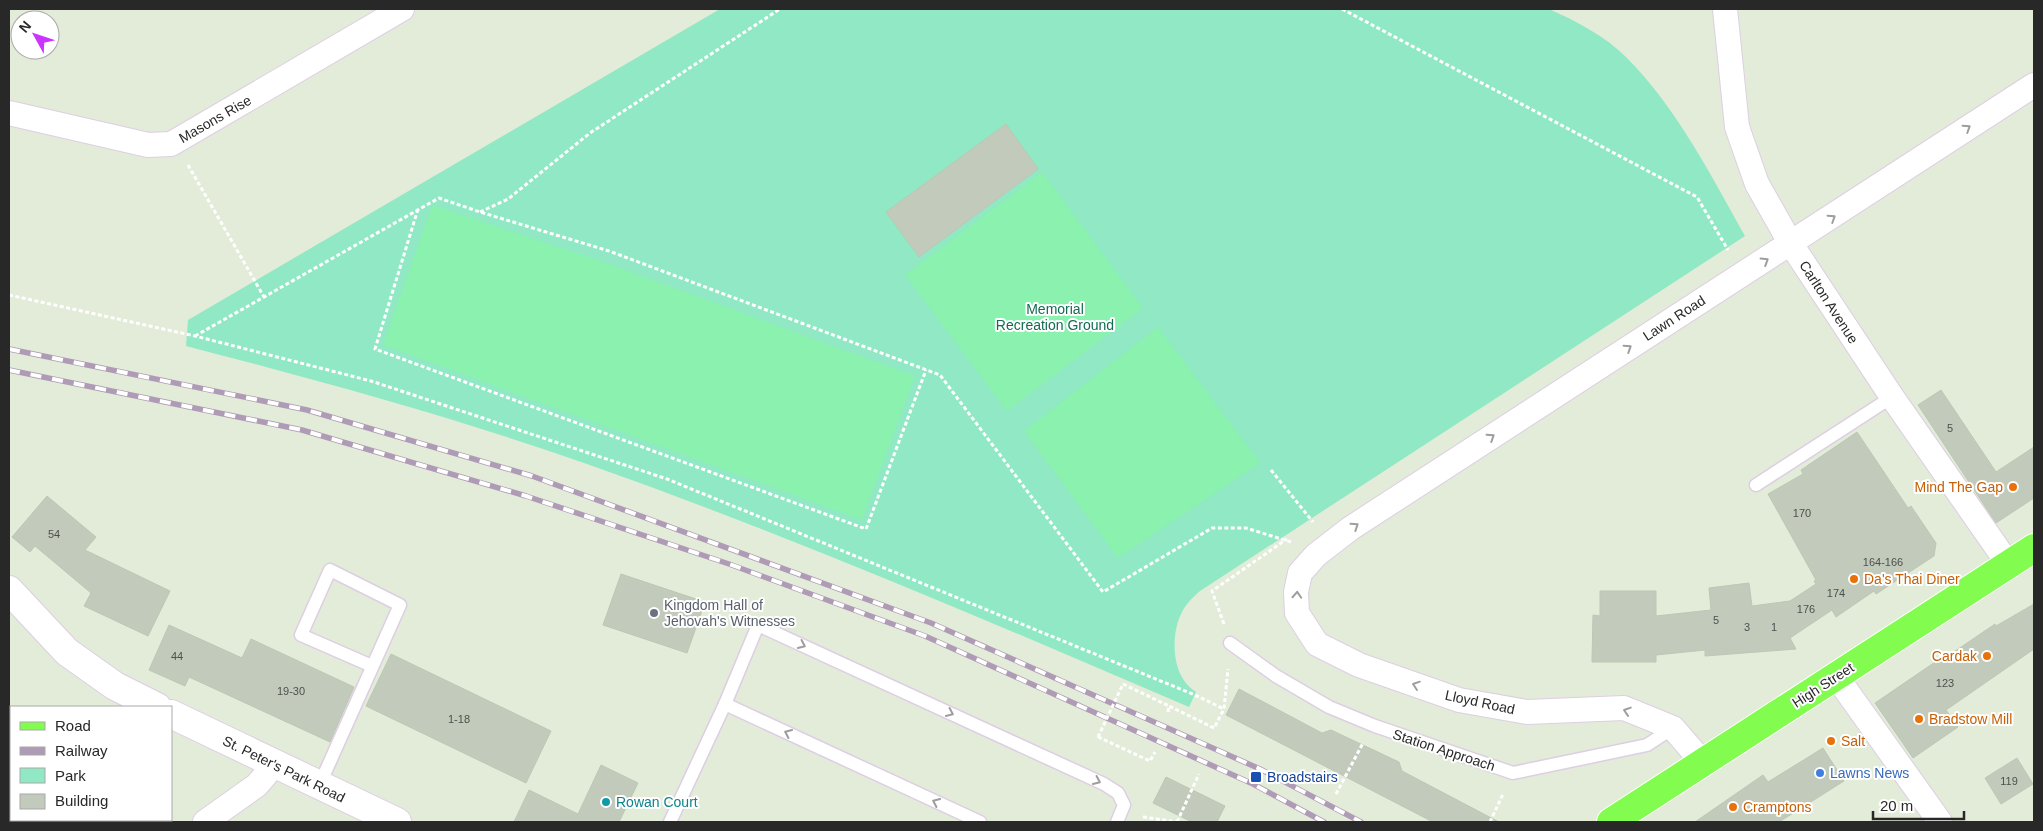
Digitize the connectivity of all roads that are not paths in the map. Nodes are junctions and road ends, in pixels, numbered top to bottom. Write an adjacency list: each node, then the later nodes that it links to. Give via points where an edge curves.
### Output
1 (402, 9): 4 (street, Masons Rise, via 178,141 163,146)
2 (1725, 9): 5 (street, Carlton Avenue, via 1738,127 1757,184)
3 (2034, 84): 5 (street, Lawn Road, one-way to 3)
4 (9, 113)
5 (1791, 244): 6 (street, Carlton Avenue); 9 (street, Lawn Road, one-way to 5)
6 (1892, 397): 7 (lane); 10 (street, Carlton Avenue)
7 (1756, 485)
8 (2034, 548): 10 (main road, High Street)
9 (1323, 549): 18 (street, Lloyd Road, one-way to 9, via 1624,708 1528,712 1459,700 1360,665 1317,644 1297,612 1296,592 1300,573)
10 (2009, 565): 14 (main road, High Street)
11 (9, 590): 16 (main road, via 67,652 115,686)
12 (1230, 643): 18 (lane, Station Approach, via 1276,676 1329,707 1513,773 1647,745)
13 (372, 666): 13 (lane, via 400,605 330,570 301,636); 21 (lane)
14 (1836, 676): 19 (main road, High Street); 28 (street)
15 (725, 704): 22 (lane, one-way to 22, via 758,625 1104,784 1118,793 1124,805); 25 (lane); 26 (lane, one-way to 15)
16 (155, 706)
17 (172, 714): 20 (main road, St. Peter's Park Road)
18 (1673, 728): 19 (street, Lloyd Road)
19 (1704, 764): 27 (main road, High Street)
20 (274, 765): 21 (main road, St. Peter's Park Road); 23 (street, via 257,785)
21 (319, 786): 24 (main road, St. Peter's Park Road)
22 (1119, 818)
23 (205, 822)
24 (397, 822)
25 (670, 822)
26 (980, 822)
27 (1612, 822)
28 (1940, 822)

